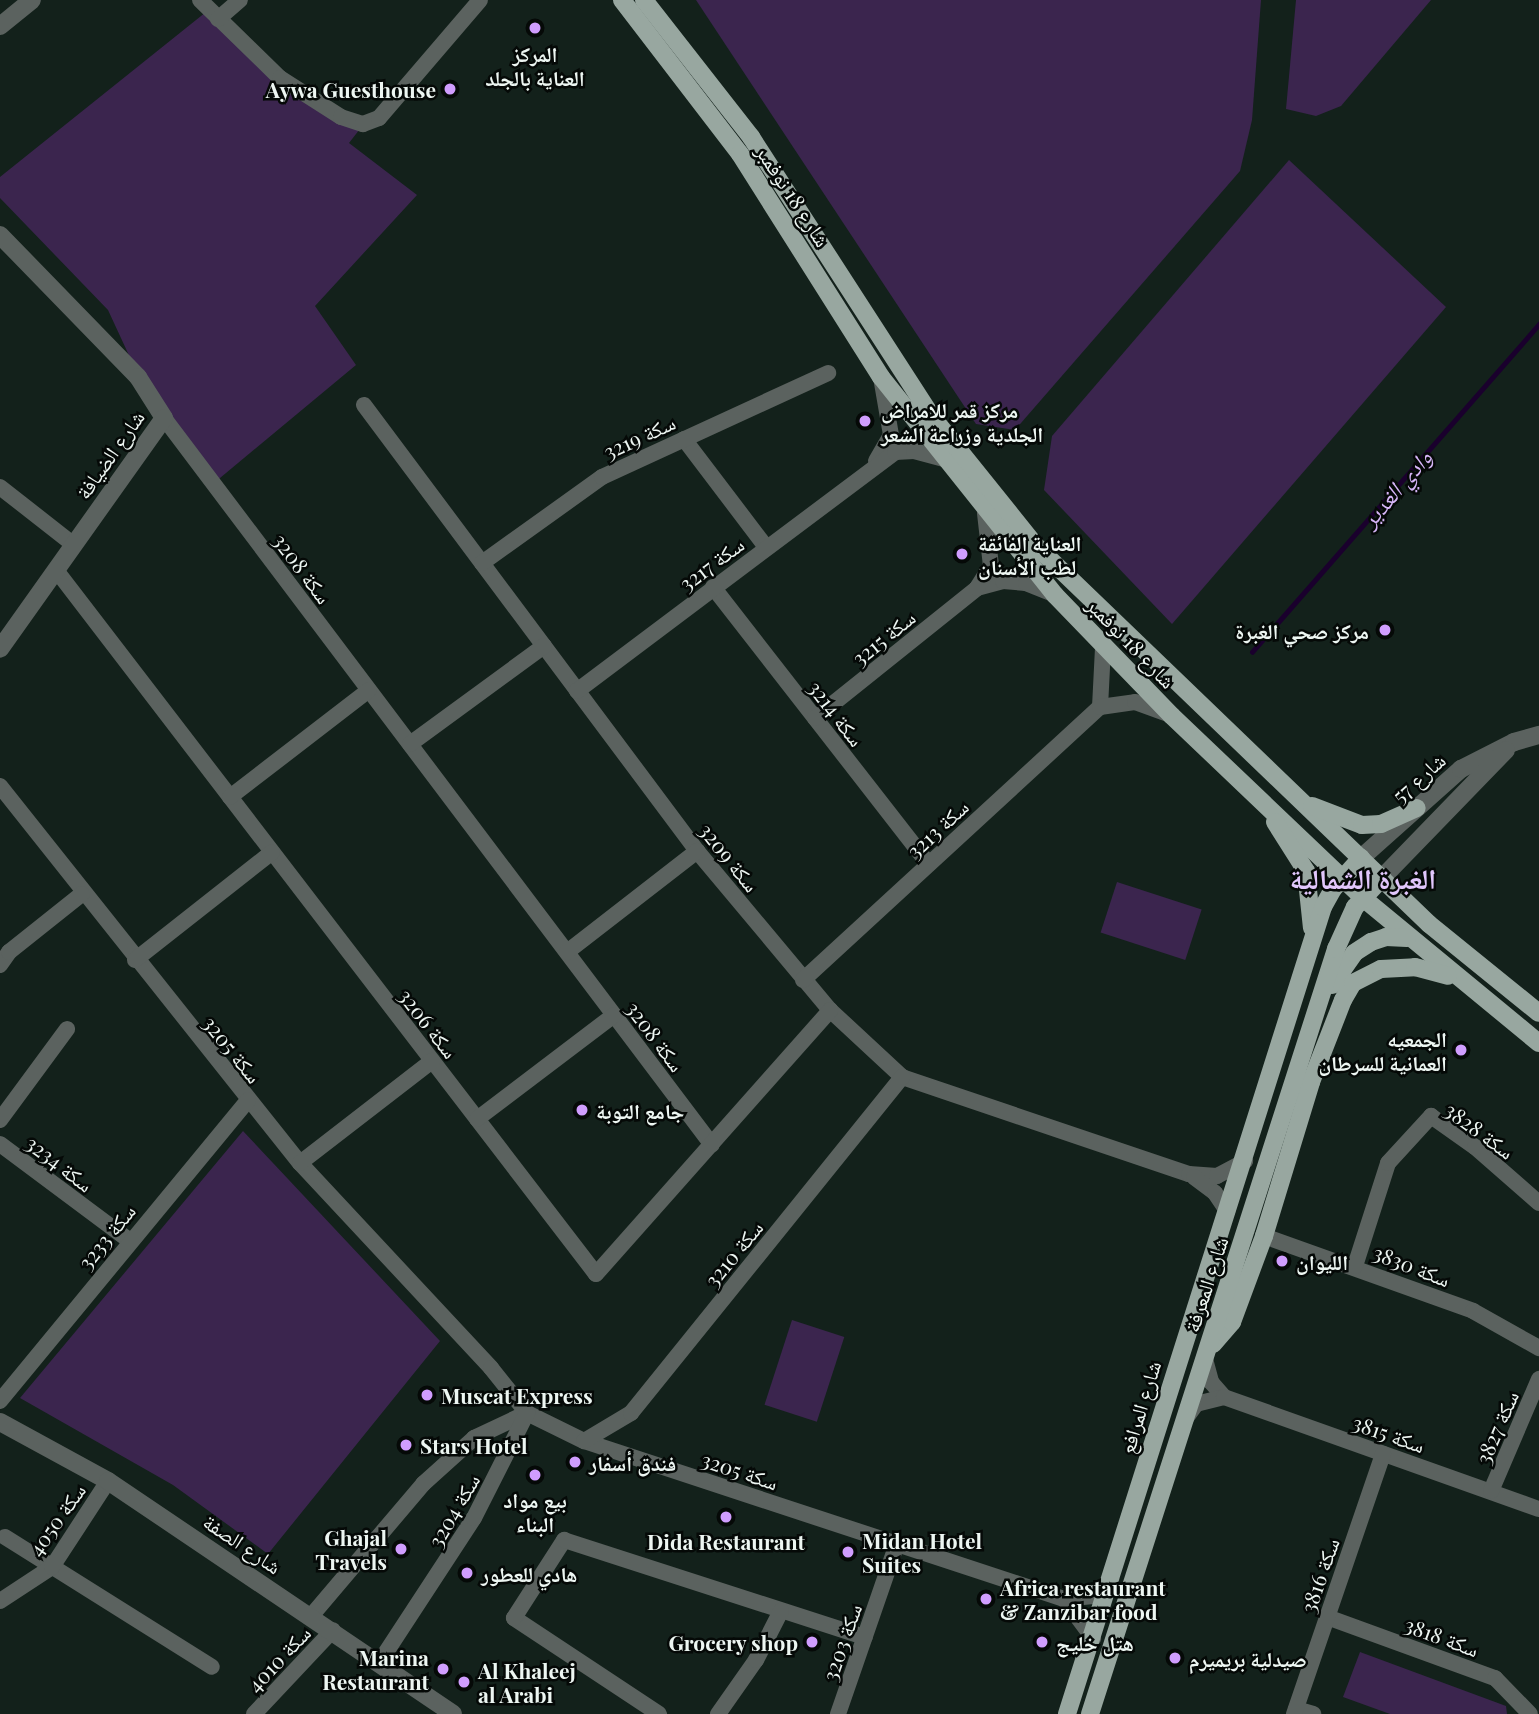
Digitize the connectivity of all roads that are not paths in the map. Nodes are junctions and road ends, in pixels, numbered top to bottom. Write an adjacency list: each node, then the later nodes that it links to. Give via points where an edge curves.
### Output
1 (32, 0): 8 (street)
2 (200, 0): 7 (street)
3 (240, 0): 7 (street)
4 (480, 0): 7 (street, via 379,118 363,124 341,117 280,78)
5 (622, 0): 11 (main road, شارع 18 نوفمبر, via 740,154)
6 (644, 0): 40 (main road, شارع 18 نوفمبر, via 751,137 876,334 971,467 1036,546)
7 (218, 19)
8 (0, 26)
9 (0, 234): 13 (street, شارع الضيافة, via 138,377)
10 (828, 373): 14 (street, سكة 3219)
11 (881, 377): 15 (main road, شارع 18 نوفمبر); 16 (street, سكة 3217, via 891,435)
12 (363, 405): 21 (street, سكة 3209)
13 (164, 418): 19 (street, شارع الضيافة); 29 (street, سكة 3208)
14 (684, 439): 20 (street); 21 (street, سكة 3219, via 601,477)
15 (943, 459): 16 (street, سكة 3217, via 914,451 895,452); 18 (main road, شارع 18 نوفمبر)
16 (870, 468): 20 (street, سكة 3217)
17 (0, 487): 19 (street)
18 (985, 513): 24 (street, سكة 3215, via 991,566); 25 (main road, شارع 18 نوفمبر)
19 (74, 545): 22 (street, شارع الضيافة)
20 (766, 547): 23 (street, سكة 3217)
21 (482, 563): 26 (street, سكة 3209)
22 (56, 570): 28 (street, شارع الضيافة); 39 (street, سكة 3206)
23 (713, 587): 30 (street, سكة 3217); 33 (street, سكة 3214)
24 (977, 588): 25 (street, سكة 3215, via 1003,581 1026,583); 33 (street, سكة 3215)
25 (1055, 595): 27 (main road, شارع 18 نوفمبر)
26 (544, 646): 30 (street, سكة 3209); 36 (street)
27 (1103, 648): 31 (street, via 1105,678); 32 (main road, شارع 18 نوفمبر)
28 (0, 649)
29 (369, 690): 36 (street, سكة 3208); 39 (street)
30 (577, 691): 42 (street, سكة 3209)
31 (1100, 707): 32 (street, via 1135,702); 45 (street, سكة 3213)
32 (1172, 716): 38 (main road, شارع 18 نوفمبر)
33 (815, 718): 45 (street, سكة 3214)
34 (1539, 735): 35 (street, شارع 57)
35 (1514, 742): 41 (street, شارع 57, via 1461,769); 47 (street, شارع 57)
36 (410, 744): 52 (street, سكة 3208)
37 (0, 786): 48 (street, سكة 3205)
38 (1253, 790): 46 (main road, شارع 18 نوفمبر); 51 (main road, via 1306,871 1311,897)
39 (230, 797): 43 (street, سكة 3206)
40 (1299, 799): 41 (main road, via 1362,825 1381,824); 44 (main road, شارع 18 نوفمبر)
41 (1417, 808): 44 (street, شارع 57)
42 (697, 851): 52 (street); 56 (street, سكة 3209)
43 (272, 852): 53 (street); 63 (street, سكة 3206)
44 (1361, 858): 46 (main road); 47 (main road, شارع 18 نوفمبر)
45 (929, 864): 56 (street, سكة 3213)
46 (1342, 878): 49 (main road, شارع 18 نوفمبر); 51 (main road, شارع المرافع, via 1323,907)
47 (1382, 878): 49 (main road, شارع المعرفة); 59 (main road, شارع 18 نوفمبر, via 1429,924)
48 (82, 894): 53 (street, سكة 3205); 54 (street, via 9,952)
49 (1363, 898): 50 (main road, شارع 18 نوفمبر); 57 (main road, شارع المعرفة, via 1345,925)
50 (1407, 938): 55 (main road, شارع 18 نوفمبر); 57 (main road, via 1386,937 1354,953)
51 (1309, 949): 70 (main road, شارع المرافع)
52 (566, 952): 60 (street, سكة 3208)
53 (135, 960): 65 (street, سكة 3205)
54 (0, 965)
55 (1455, 977): 62 (main road, شارع 18 نوفمبر); 75 (main road, via 1399,967 1353,983 1311,1082)
56 (803, 980): 58 (street, سكة 3209)
57 (1321, 1003): 79 (main road, شارع المعرفة)
58 (830, 1010): 64 (street, سكة 3209); 69 (street)
59 (1539, 1013)
60 (614, 1016): 66 (street); 69 (street, سكة 3208)
61 (67, 1029): 67 (street)
62 (1539, 1043)
63 (432, 1060): 66 (street, سكة 3206); 71 (street)
64 (902, 1077): 72 (street, سكة 3209); 86 (street, سكة 3210, via 631,1413)
65 (248, 1100): 71 (street, سكة 3205); 76 (street, سكة 3233)
66 (477, 1119): 69 (street, سكة 3206, via 596,1274)
67 (0, 1120)
68 (0, 1144): 76 (street, سكة 3234)
69 (712, 1145)
70 (1245, 1161): 72 (street, سكة 3209, via 1217,1175); 74 (main road, شارع المرافع)
71 (300, 1163): 83 (street, سكة 3205, via 491,1368)
72 (1189, 1174): 74 (street, سكة 3209, via 1216,1193)
73 (1539, 1203): 77 (street, سكة 3828, via 1431,1116 1388,1163)
74 (1227, 1211): 94 (main road, شارع المرافع, via 1170,1381)
75 (1264, 1236): 77 (street, سكة 3830); 79 (main road, via 1232,1322)
76 (129, 1240): 82 (street, سكة 3233)
77 (1355, 1266): 78 (street, سكة 3830, via 1473,1311)
78 (1539, 1348)
79 (1206, 1354): 81 (street, via 1211,1382); 84 (main road, شارع المعرفة)
80 (1539, 1379): 89 (street, سكة 3827)
81 (1224, 1397): 84 (street, via 1196,1404); 87 (street, سكة 3815)
82 (0, 1401)
83 (527, 1413): 86 (street, سكة 3205); 98 (street, سكة 3204, via 474,1438 422,1484); 103 (street, سكة 3204, via 474,1518)
84 (1186, 1418): 112 (main road, شارع المعرفة)
85 (0, 1422): 88 (street, شارع الصفة)
86 (584, 1441): 92 (street, سكة 3205)
87 (1383, 1454): 89 (street, سكة 3815); 99 (street, سكة 3816)
88 (108, 1481): 93 (street, سكة 4050); 98 (street, شارع الصفة)
89 (1491, 1491): 90 (street, سكة 3815)
90 (1539, 1509)
91 (5, 1537): 93 (street)
92 (897, 1544): 95 (street, سكة 3205); 101 (street, سكة 3203)
93 (52, 1567): 96 (street, سكة 4050); 104 (street)
94 (1112, 1578): 95 (street, via 1093,1596); 102 (main road, شارع المرافع)
95 (1064, 1599): 102 (street)
96 (0, 1601)
97 (780, 1611): 101 (street); 108 (street, via 564,1540 514,1618); 109 (street, via 756,1660)
98 (312, 1615): 100 (street, شارع الصفة)
99 (1327, 1617): 105 (street, سكة 3816); 114 (street, سكة 3818, via 1495,1678)
100 (333, 1630): 103 (street, شارع الصفة); 106 (street, سكة 4010)
101 (865, 1637): 110 (street, سكة 3203)
102 (1093, 1638): 111 (main road, شارع المرافع)
103 (379, 1663): 107 (street, شارع الصفة)
104 (212, 1667)
105 (1295, 1712): 113 (street, سكة 3816)
106 (254, 1714)
107 (453, 1714)
108 (659, 1714)
109 (719, 1714)
110 (838, 1714)
111 (1068, 1714)
112 (1090, 1714)
113 (1314, 1714)
114 (1530, 1714)

